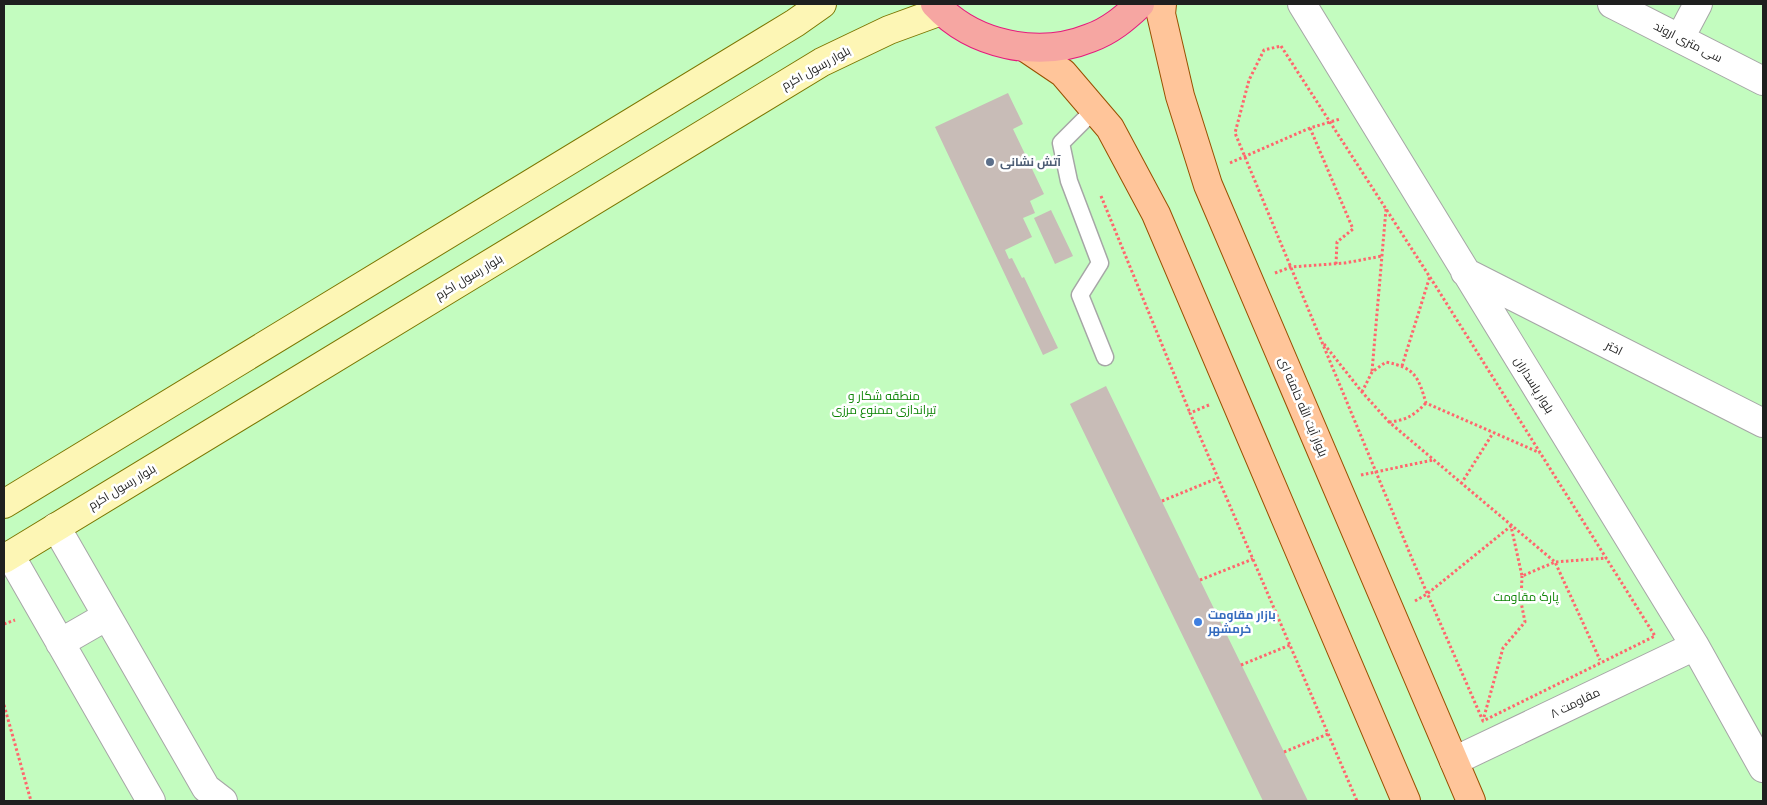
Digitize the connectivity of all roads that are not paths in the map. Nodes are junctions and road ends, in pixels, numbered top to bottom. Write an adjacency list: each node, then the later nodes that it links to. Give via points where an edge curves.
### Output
1 (822, 4): 15 (main road)
2 (1140, 4): 9 (highway, via 1119,23 1090,38 1059,47)
3 (1162, 4): 21 (main road, بلوار آیت الله خامنه ای, via 1161,14 1180,96 1205,174)
4 (1302, 4): 12 (street, بلوار پاسداران)
5 (1612, 4): 8 (street, سی متری اروند)
6 (1698, 4): 8 (street)
7 (938, 7): 9 (highway, via 966,29 995,42); 16 (main road, بلوار رسول اکرم, via 822,62)
8 (1680, 38): 10 (street, سی متری اروند)
9 (1026, 48): 11 (main road, via 1063,73)
10 (1763, 81)
11 (1094, 110): 13 (lane, via 1061,143 1069,181 1100,263 1080,295); 25 (main road, via 1110,128 1156,214)
12 (1462, 267): 14 (street, اختر); 20 (street, بلوار پاسداران)
13 (1105, 357)
14 (1763, 424)
15 (4, 504)
16 (56, 527): 17 (main road, بلوار رسول اکرم); 18 (street)
17 (7, 557): 19 (street)
18 (107, 616): 19 (street); 24 (street, via 206,788)
19 (60, 643): 23 (street)
20 (1695, 646): 21 (street, مقاومت ۸, via 1488,732); 22 (street, بلوار پاسداران)
21 (1454, 760): 26 (main road, بلوار آیت الله خامنه ای)
22 (1763, 768)
23 (151, 801)
24 (223, 801)
25 (1406, 801)
26 (1471, 801)

